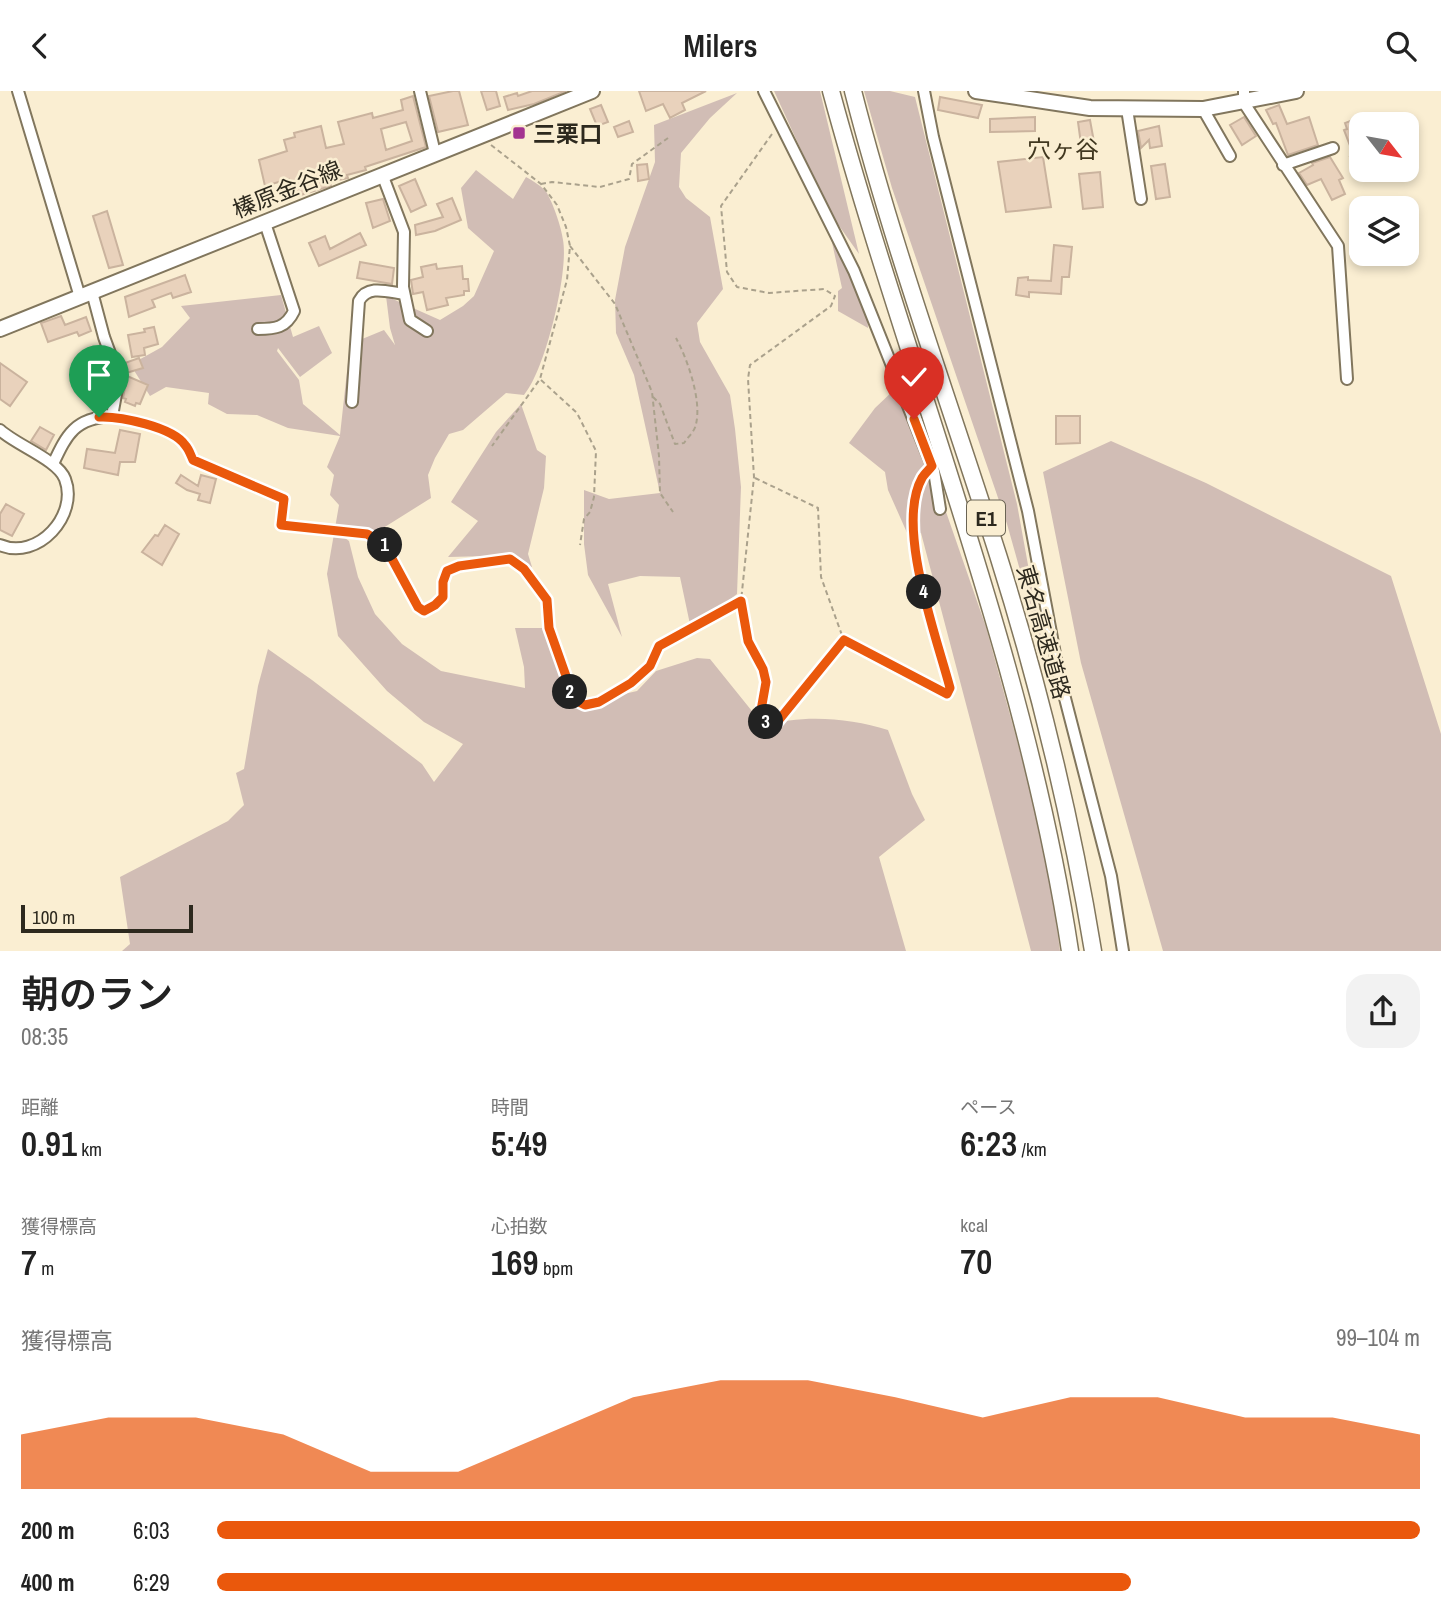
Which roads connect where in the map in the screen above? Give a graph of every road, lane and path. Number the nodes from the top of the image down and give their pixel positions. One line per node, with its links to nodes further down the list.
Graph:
1 (18, 91): 25 (street)
2 (420, 91): 17 (street)
3 (592, 91): 14 (main road, 榛原金谷線)
4 (764, 91): 13 (street)
5 (831, 91): 47 (highway, 東名高速道路 / E1)
6 (853, 91): 48 (highway, 東名高速道路 / E1)
7 (924, 91): 49 (street)
8 (976, 91): 11 (main road)
9 (1296, 91): 10 (main road)
10 (1244, 97): 12 (main road); 19 (street)
11 (1126, 109): 12 (main road); 22 (street)
12 (1203, 109): 18 (street)
13 (782, 127): 39 (street); 40 (path)
14 (479, 136): 17 (main road, 榛原金谷線); 21 (path)
15 (668, 138): 21 (path)
16 (1333, 148): 19 (street)
17 (435, 153): 20 (main road, 榛原金谷線)
18 (1230, 156)
19 (1283, 165): 32 (street)
20 (382, 174): 23 (main road, 榛原金谷線); 26 (street)
21 (541, 184): 24 (path)
22 (1141, 199)
23 (265, 223): 25 (main road, 榛原金谷線); 28 (street)
24 (570, 246): 31 (path); 33 (path)
25 (86, 294): 27 (main road, 榛原金谷線); 35 (street)
26 (404, 294): 29 (street); 34 (street)
27 (0, 329)
28 (258, 329)
29 (427, 331)
30 (676, 338): 33 (path)
31 (540, 379): 37 (path); 44 (path)
32 (1347, 379)
33 (653, 397): 42 (path)
34 (352, 402)
35 (112, 417): 38 (street); 45 (path)
36 (0, 431): 38 (street)
37 (492, 446)
38 (53, 464): 43 (street)
39 (932, 466): 41 (street); 46 (path)
40 (754, 477): 45 (path); 46 (path)
41 (940, 509)
42 (673, 512)
43 (0, 545)
44 (580, 545)
45 (741, 601): 46 (path)
46 (844, 640)
47 (1070, 951)
48 (1093, 951)
49 (1123, 951)

